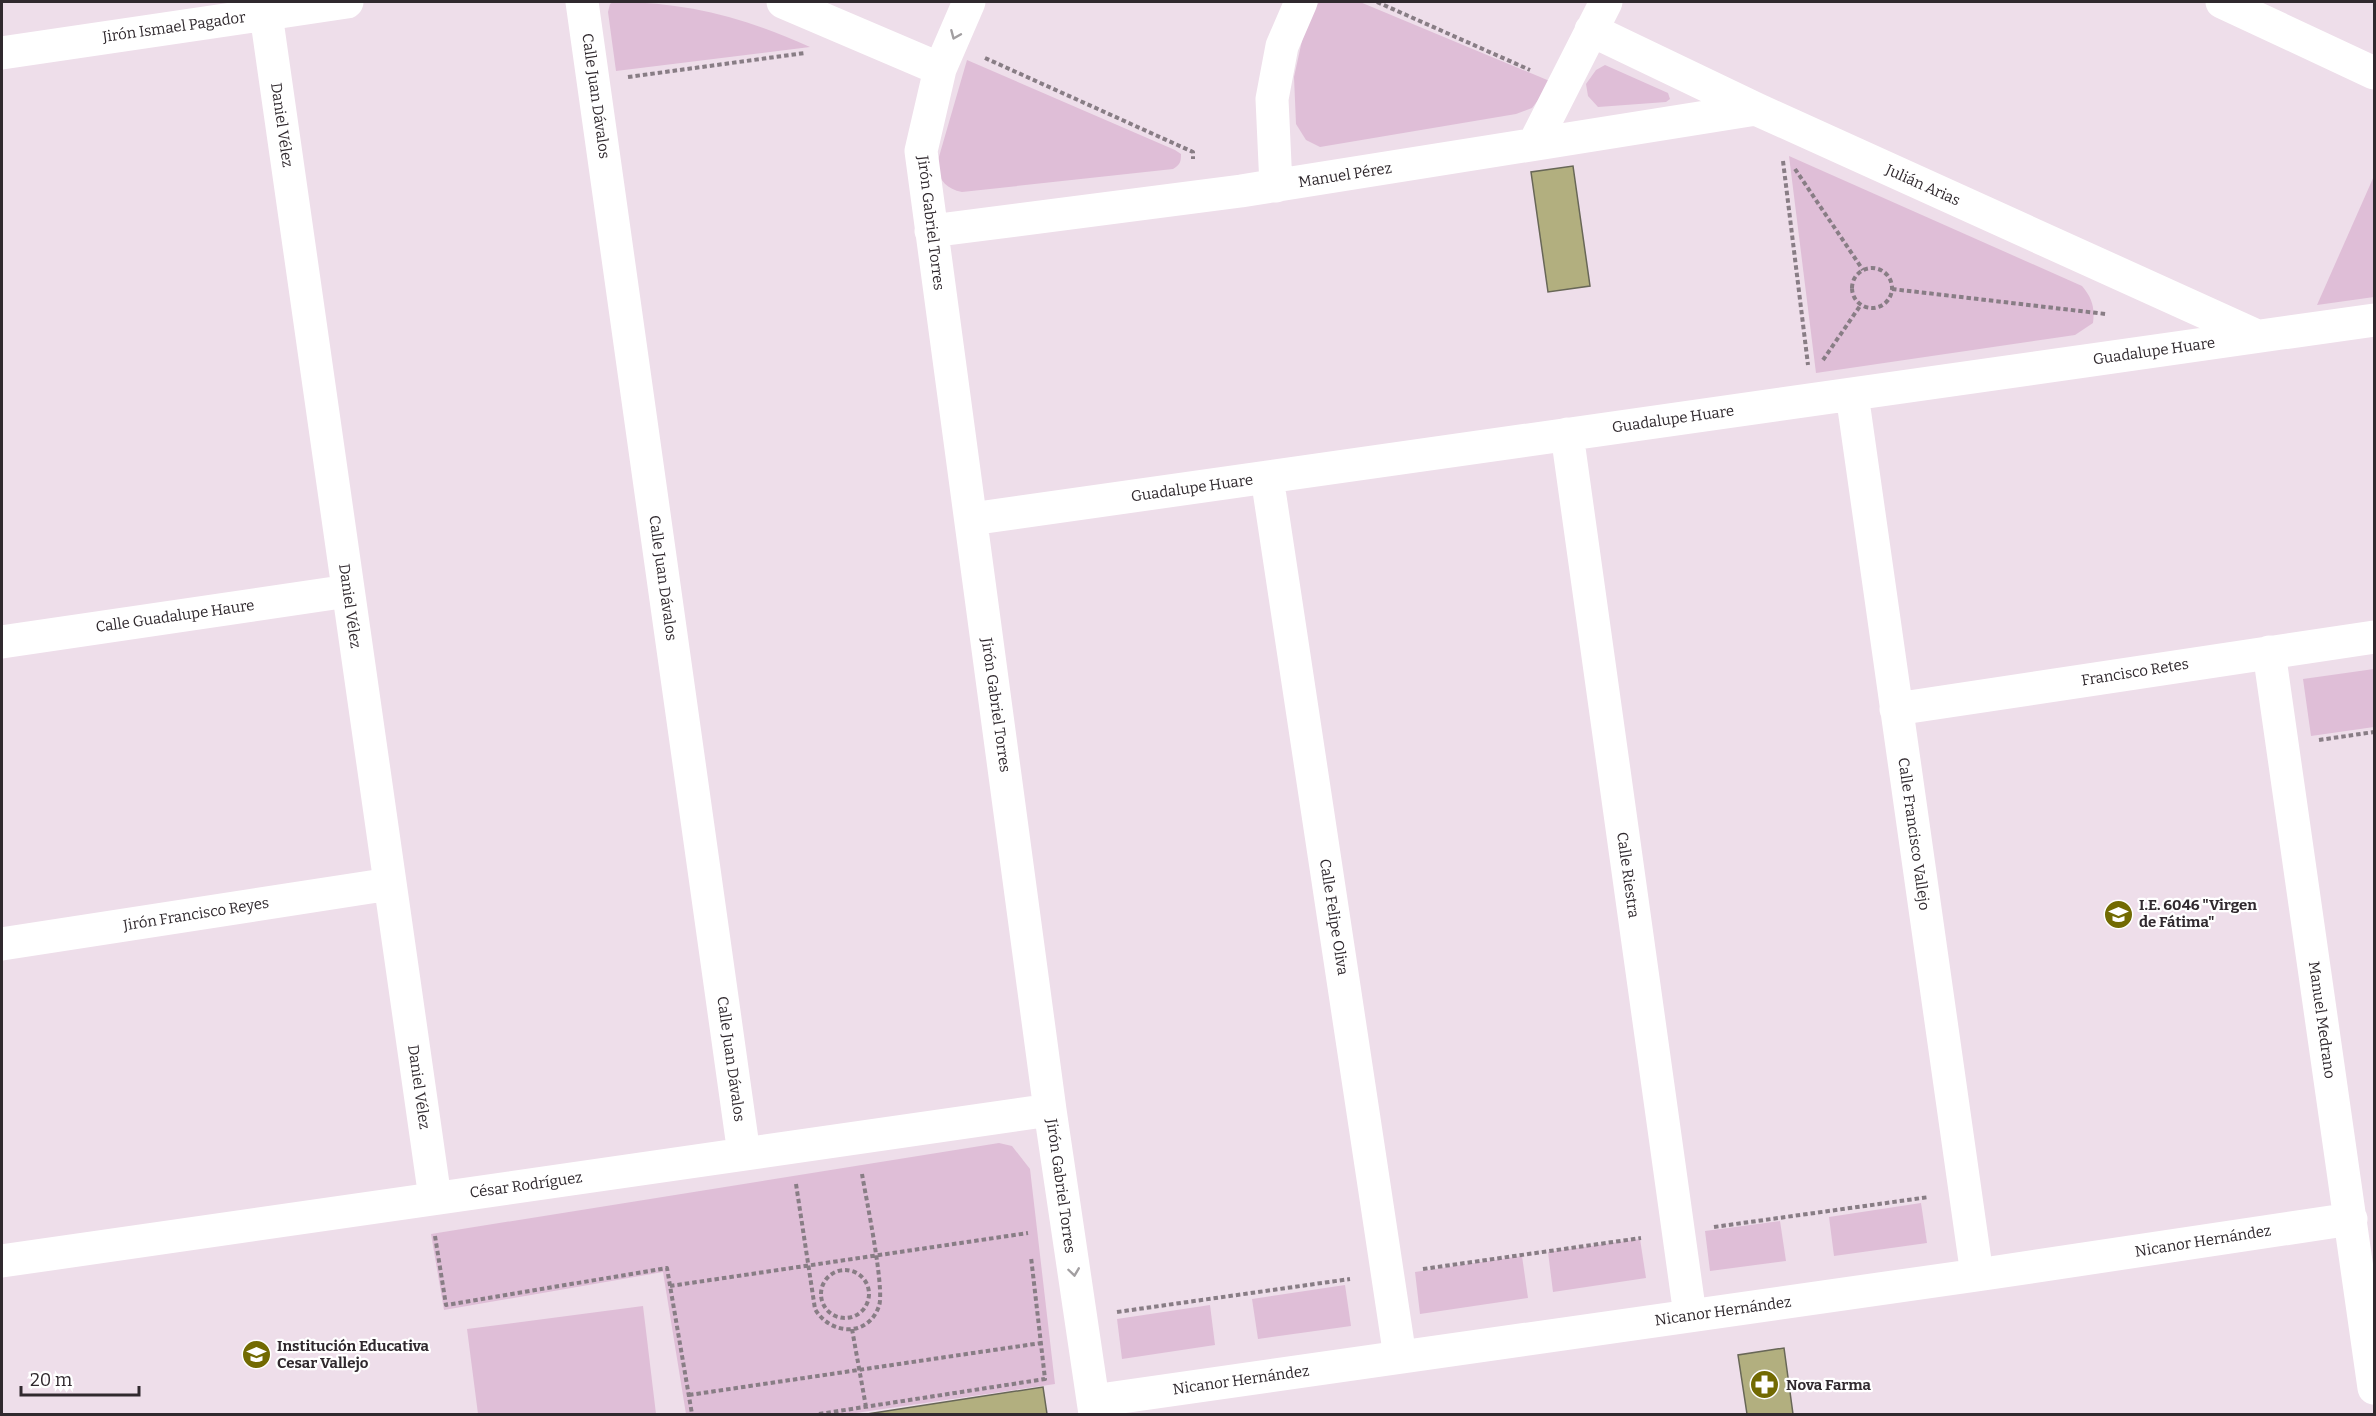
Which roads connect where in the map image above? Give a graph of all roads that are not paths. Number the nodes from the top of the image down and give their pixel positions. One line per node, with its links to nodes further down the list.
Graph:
1 (347, 2): 8 (street, Jirón Ismael Pagador)
2 (582, 2): 31 (street, Calle Juan Dávalos)
3 (783, 2): 11 (street)
4 (969, 2): 11 (street, Jirón Gabriel Torres, one-way to 11)
5 (1301, 2): 15 (street)
6 (1606, 2): 9 (street)
7 (2222, 2): 12 (street)
8 (267, 8): 10 (street, Jirón Ismael Pagador); 23 (street, Daniel Vélez)
9 (1592, 30): 13 (street, Julián Arias); 14 (street)
10 (2, 53)
11 (946, 56): 16 (street, Jirón Gabriel Torres)
12 (2374, 73)
13 (1772, 125): 14 (street, Manuel Pérez); 18 (street, Julián Arias)
14 (1534, 144): 15 (street, Manuel Pérez)
15 (1276, 186): 16 (street, Manuel Pérez)
16 (931, 231): 22 (street, Jirón Gabriel Torres)
17 (2374, 320): 18 (street, Guadalupe Huare)
18 (2257, 336): 19 (street, Guadalupe Huare)
19 (1852, 394): 20 (street, Guadalupe Huare); 27 (street, Calle Francisco Vallejo)
20 (1567, 434): 21 (street, Guadalupe Huare); 36 (street, Calle Riestra)
21 (1268, 477): 22 (street, Guadalupe Huare); 37 (street, Calle Felipe Oliva)
22 (971, 519): 30 (street, Jirón Gabriel Torres)
23 (348, 591): 25 (street, Calle Guadalupe Haure); 28 (street, Daniel Vélez)
24 (2374, 637): 26 (street, Francisco Retes)
25 (2, 642)
26 (2270, 652): 27 (street, Francisco Retes); 33 (street, Manuel Medrano)
27 (1896, 709): 35 (street, Calle Francisco Vallejo)
28 (390, 884): 29 (street, Jirón Francisco Reyes); 32 (street, Daniel Vélez)
29 (2, 944)
30 (1050, 1110): 31 (street, César Rodríguez); 39 (street, Jirón Gabriel Torres, one-way to 39)
31 (744, 1154): 32 (street, César Rodríguez)
32 (435, 1198): 34 (street, César Rodríguez)
33 (2351, 1218): 35 (street, Nicanor Hernández); 38 (street, Manuel Medrano)
34 (2, 1261)
35 (1977, 1275): 36 (street, Nicanor Hernández)
36 (1690, 1316): 37 (street, Nicanor Hernández)
37 (1400, 1357): 39 (street, Nicanor Hernández)
38 (2374, 1388)
39 (1094, 1408)

